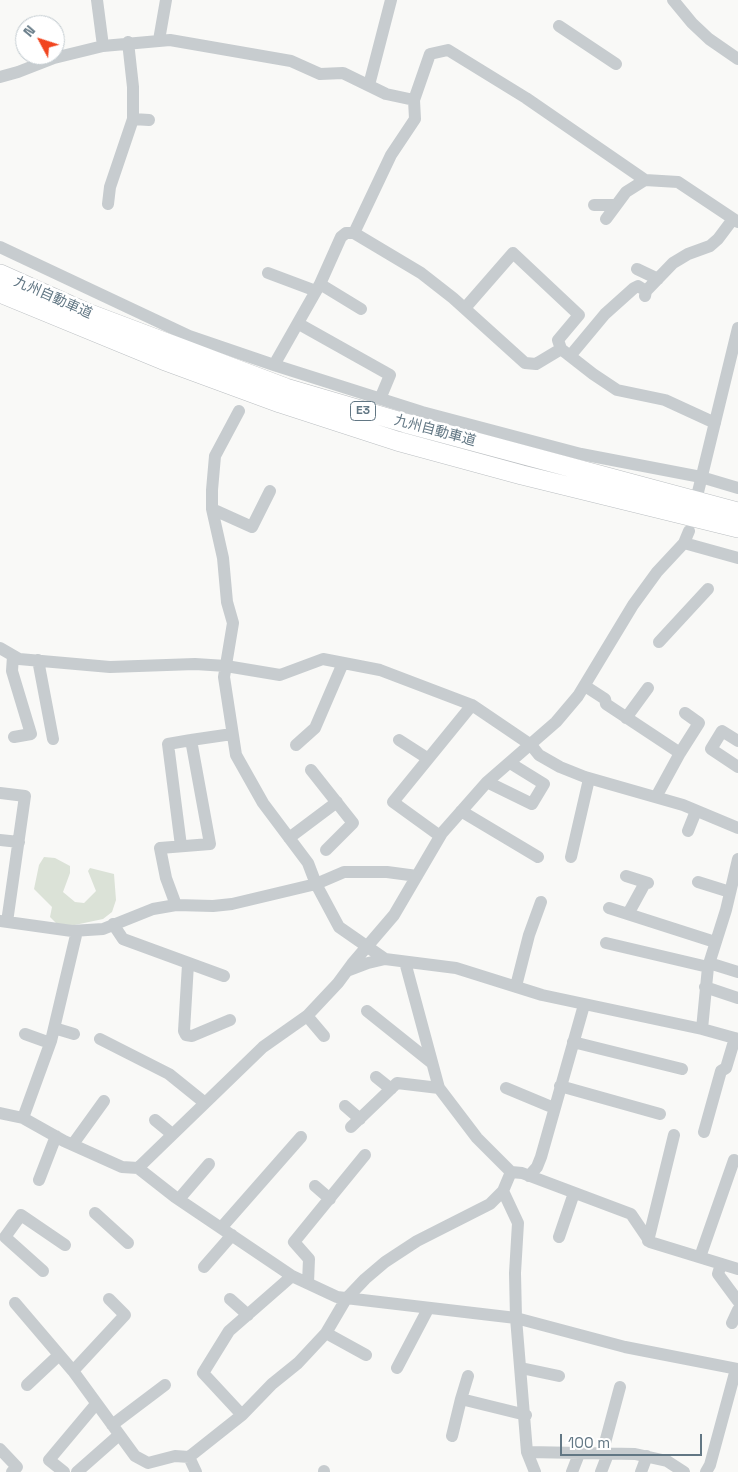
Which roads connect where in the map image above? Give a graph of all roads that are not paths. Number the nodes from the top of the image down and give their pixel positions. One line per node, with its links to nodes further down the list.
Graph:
1 (97, 0): 8 (street)
2 (166, 0): 6 (street)
3 (391, 0): 12 (street)
4 (673, 0): 9 (street)
5 (559, 26): 10 (street)
6 (159, 40): 7 (street); 12 (street)
7 (128, 42): 8 (street); 14 (street)
8 (103, 46): 11 (street)
9 (738, 58)
10 (616, 64)
11 (0, 77)
12 (368, 85): 13 (street)
13 (414, 100): 16 (street); 22 (street)
14 (132, 119): 15 (street); 17 (street)
15 (149, 120)
16 (645, 180): 19 (street); 21 (street)
17 (108, 204)
18 (594, 205): 19 (street)
19 (615, 205): 20 (street)
20 (606, 219)
21 (735, 221): 27 (street)
22 (354, 233): 28 (street); 31 (street)
23 (0, 247): 38 (street)
24 (637, 269): 27 (street)
25 (268, 273): 28 (street)
26 (0, 274): 47 (highway, 九州自動車道 / E3)
27 (658, 279): 35 (street)
28 (318, 288): 32 (street); 33 (street)
29 (0, 293): 37 (highway, 九州自動車道 / E3)
30 (0, 308): 37 (highway)
31 (465, 308): 35 (street); 35 (street)
32 (360, 309)
33 (299, 324): 38 (street); 39 (street)
34 (738, 328): 36 (street)
35 (566, 353): 41 (street)
36 (734, 359): 41 (street)
37 (163, 360): 48 (highway, 九州自動車道 / E3)
38 (274, 365): 39 (street)
39 (380, 399): 42 (street)
40 (239, 411): 46 (street)
41 (714, 423): 42 (street)
42 (701, 477): 43 (street); 45 (street)
43 (738, 488)
44 (270, 491): 46 (street)
45 (698, 492)
46 (212, 509): 56 (street)
47 (738, 512)
48 (738, 528)
49 (738, 558): 57 (street)
50 (708, 589): 51 (street)
51 (659, 642)
52 (0, 648): 53 (street)
53 (12, 656): 54 (street); 63 (street)
54 (38, 660): 56 (street); 64 (street)
55 (343, 663): 56 (street); 59 (street); 68 (street)
56 (226, 666): 62 (street)
57 (585, 686): 61 (street); 69 (street)
58 (648, 688): 61 (street)
59 (472, 705): 69 (street); 71 (street)
60 (685, 713): 70 (street)
61 (626, 718): 70 (street)
62 (232, 734): 65 (street); 85 (street)
63 (14, 737)
64 (53, 739)
65 (191, 740): 88 (street); 88 (street)
66 (400, 740): 71 (street)
67 (738, 741): 73 (street)
68 (296, 745)
69 (531, 745): 72 (street); 75 (street)
70 (680, 753): 78 (street)
71 (427, 758): 84 (street)
72 (510, 763): 76 (street); 76 (street)
73 (738, 767)
74 (311, 770): 79 (street)
75 (589, 779): 78 (street); 91 (street)
76 (487, 782): 80 (street)
77 (0, 793): 87 (street)
78 (656, 797): 81 (street)
79 (337, 802): 85 (street); 89 (street)
80 (461, 811): 84 (street); 90 (street)
81 (696, 811): 82 (street); 83 (street)
82 (738, 828)
83 (688, 831)
84 (440, 836): 93 (street)
85 (289, 838): 96 (street)
86 (0, 840): 87 (street)
87 (18, 842): 102 (street)
88 (180, 846): 99 (street)
89 (326, 850)
90 (538, 857)
91 (571, 857)
92 (738, 859): 97 (street)
93 (416, 876): 96 (street); 107 (street)
94 (626, 876): 101 (street)
95 (698, 882): 97 (street)
96 (316, 884): 99 (street); 107 (street)
97 (730, 892): 106 (street)
98 (541, 902): 115 (street)
99 (176, 905): 103 (street)
100 (609, 908): 101 (street)
101 (628, 914): 106 (street)
102 (4, 922): 104 (street)
103 (114, 924): 104 (street); 110 (street)
104 (77, 931): 122 (street)
105 (606, 942): 111 (street)
106 (715, 942): 111 (street)
107 (367, 946): 108 (street); 113 (street)
108 (385, 959): 109 (street); 113 (street)
109 (405, 962): 115 (street); 131 (street)
110 (188, 964): 114 (street); 121 (street)
111 (709, 965): 112 (street); 116 (street)
112 (738, 972)
113 (345, 973): 120 (street)
114 (224, 976)
115 (516, 986): 118 (street)
116 (705, 987): 117 (street); 123 (street)
117 (738, 998)
118 (584, 1005): 123 (street); 129 (street)
119 (367, 1011): 131 (street)
120 (307, 1016): 126 (street); 139 (street)
121 (230, 1020)
122 (54, 1028): 125 (street); 130 (street)
123 (702, 1029): 128 (street)
124 (25, 1034): 130 (street)
125 (74, 1034)
126 (324, 1036)
127 (100, 1039): 139 (street)
128 (736, 1039): 146 (street)
129 (573, 1042): 132 (street); 134 (street)
130 (50, 1043): 144 (street)
131 (432, 1063): 135 (street)
132 (682, 1069)
133 (376, 1076): 137 (street)
134 (560, 1086): 141 (street); 143 (street)
135 (439, 1088): 137 (street); 156 (street)
136 (506, 1088): 141 (street)
137 (391, 1089): 140 (street)
138 (104, 1101): 151 (street)
139 (205, 1103): 147 (street)
140 (345, 1106)
141 (554, 1108): 157 (street)
142 (0, 1113): 144 (street)
143 (660, 1114)
144 (23, 1118): 149 (street)
145 (155, 1120): 147 (street)
146 (704, 1132)
147 (172, 1134): 155 (street)
148 (674, 1135): 167 (street)
149 (56, 1136): 151 (street); 158 (street)
150 (301, 1137): 165 (street)
151 (72, 1144): 155 (street)
152 (365, 1155): 163 (street)
153 (734, 1160): 170 (street)
154 (209, 1164): 162 (street)
155 (138, 1168): 162 (street)
156 (511, 1172): 157 (street); 160 (street)
157 (529, 1176): 161 (street)
158 (39, 1180)
159 (315, 1186): 163 (street)
160 (503, 1191): 179 (street); 185 (street)
161 (574, 1193): 166 (street); 167 (street)
162 (179, 1199): 165 (street)
163 (330, 1199): 176 (street)
164 (95, 1213): 168 (street)
165 (227, 1232): 172 (street); 175 (street)
166 (559, 1237)
167 (648, 1241): 170 (street)
168 (128, 1243)
169 (65, 1245): 174 (street)
170 (700, 1257): 171 (street)
171 (721, 1264): 173 (street); 180 (street)
172 (204, 1267)
173 (738, 1269)
174 (43, 1271)
175 (292, 1276): 176 (street); 184 (street)
176 (308, 1283): 179 (street)
177 (109, 1299): 193 (street)
178 (230, 1299): 184 (street)
179 (346, 1299): 182 (street); 187 (street)
180 (738, 1301)
181 (15, 1303): 188 (street)
182 (428, 1309): 185 (street); 190 (street)
183 (738, 1310): 186 (street)
184 (248, 1315): 201 (street)
185 (516, 1318): 191 (street); 192 (street)
186 (732, 1323)
187 (326, 1333): 189 (street); 201 (street)
188 (59, 1355): 193 (street); 196 (street)
189 (366, 1355)
190 (398, 1368)
191 (521, 1368): 195 (street); 202 (street)
192 (737, 1369): 221 (street)
193 (73, 1371): 200 (street)
194 (468, 1376): 199 (street)
195 (559, 1376)
196 (27, 1385)
197 (165, 1385): 203 (street)
198 (620, 1387): 208 (street)
199 (461, 1399): 202 (street); 204 (street)
200 (96, 1404): 203 (street); 213 (street)
201 (242, 1415): 210 (street)
202 (526, 1415): 206 (street)
203 (115, 1430): 211 (street); 214 (street)
204 (452, 1436)
205 (0, 1449): 212 (street)
206 (527, 1452): 207 (street); 216 (street)
207 (579, 1454): 208 (street); 217 (street)
208 (605, 1454): 209 (street); 218 (street)
209 (647, 1456): 219 (street); 220 (street)
210 (189, 1457): 211 (street); 215 (street)
211 (146, 1468)
212 (12, 1472)
213 (64, 1472)
214 (77, 1472)
215 (196, 1472)
216 (535, 1472)
217 (572, 1472)
218 (602, 1472)
219 (641, 1472)
220 (684, 1472)
221 (706, 1472)

